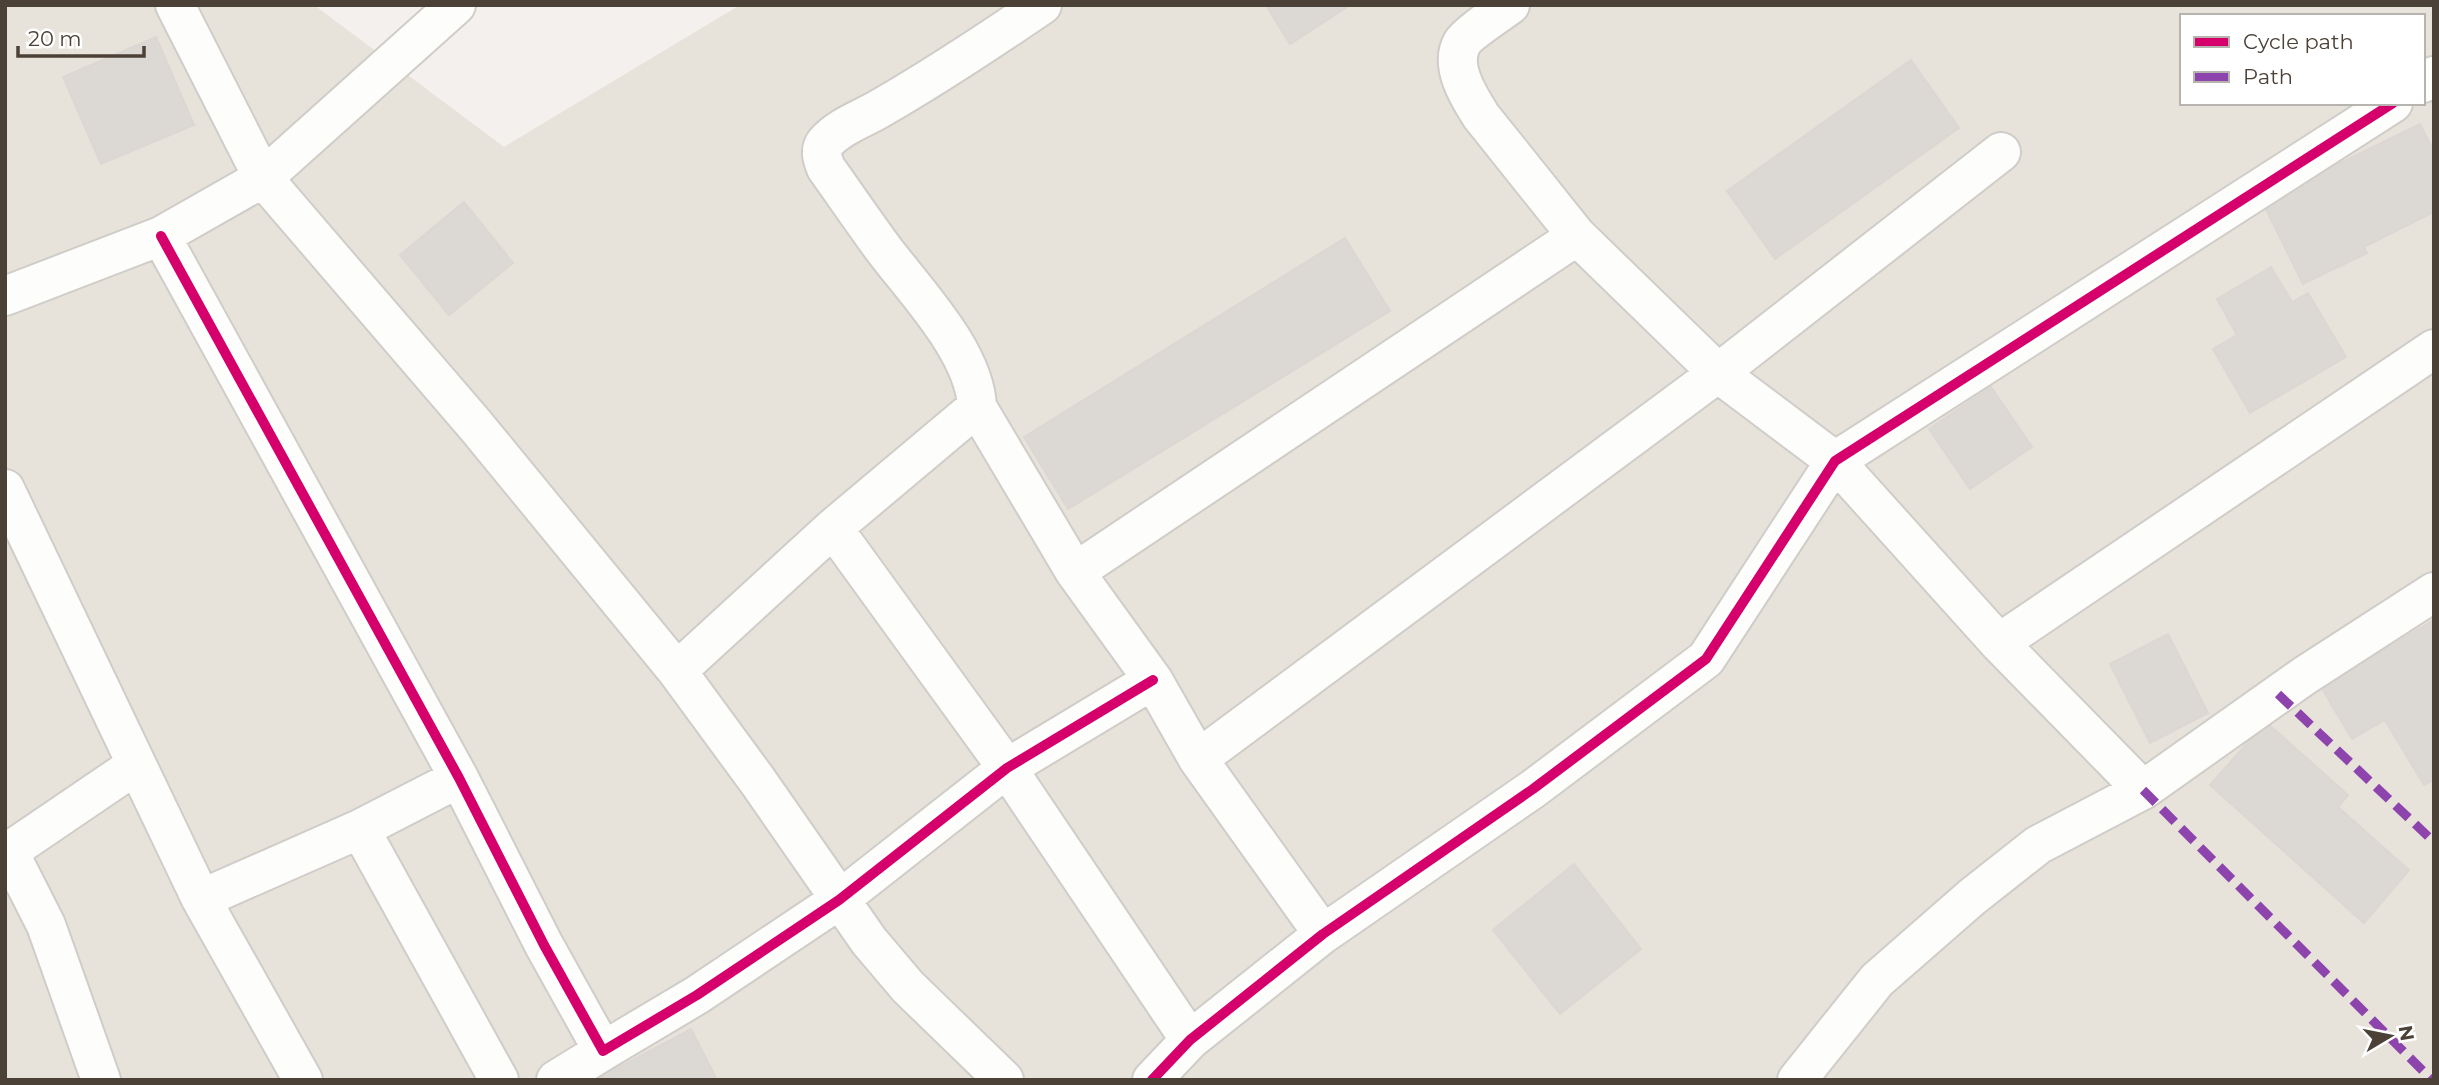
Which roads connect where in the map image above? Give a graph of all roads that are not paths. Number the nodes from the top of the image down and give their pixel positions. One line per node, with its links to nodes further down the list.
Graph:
1 (175, 5): 7 (street)
2 (456, 5): 7 (street)
3 (1042, 5): 13 (street)
4 (1510, 5): 9 (street)
5 (2390, 105): 14 (street)
6 (2001, 152): 12 (street)
7 (263, 178): 8 (street); 20 (street)
8 (161, 236): 10 (street); 25 (street)
9 (1577, 236): 12 (street); 17 (street)
10 (5, 296)
11 (2434, 349): 19 (street)
12 (1718, 373): 14 (street); 22 (street)
13 (977, 407): 16 (street); 17 (street)
14 (1835, 461): 19 (street); 31 (street)
15 (5, 489): 23 (street)
16 (833, 528): 20 (street); 24 (street)
17 (1075, 572): 21 (street)
18 (2434, 593): 26 (street)
19 (1999, 643): 26 (street)
20 (677, 671): 30 (street)
21 (1153, 680): 22 (street); 24 (street)
22 (1198, 760): 31 (street)
23 (136, 765): 28 (street); 29 (street)
24 (1006, 768): 30 (street); 32 (street)
25 (459, 778): 27 (street); 33 (street)
26 (2143, 790): 40 (street)
27 (360, 830): 29 (street); 36 (street)
28 (7, 853): 34 (street)
29 (201, 899): 35 (street)
30 (839, 900): 33 (street); 38 (street)
31 (1323, 934): 32 (street)
32 (1190, 1040): 39 (street)
33 (603, 1051): 37 (street)
34 (101, 1080)
35 (303, 1080)
36 (499, 1080)
37 (556, 1080)
38 (1004, 1080)
39 (1152, 1080)
40 (1797, 1080)

